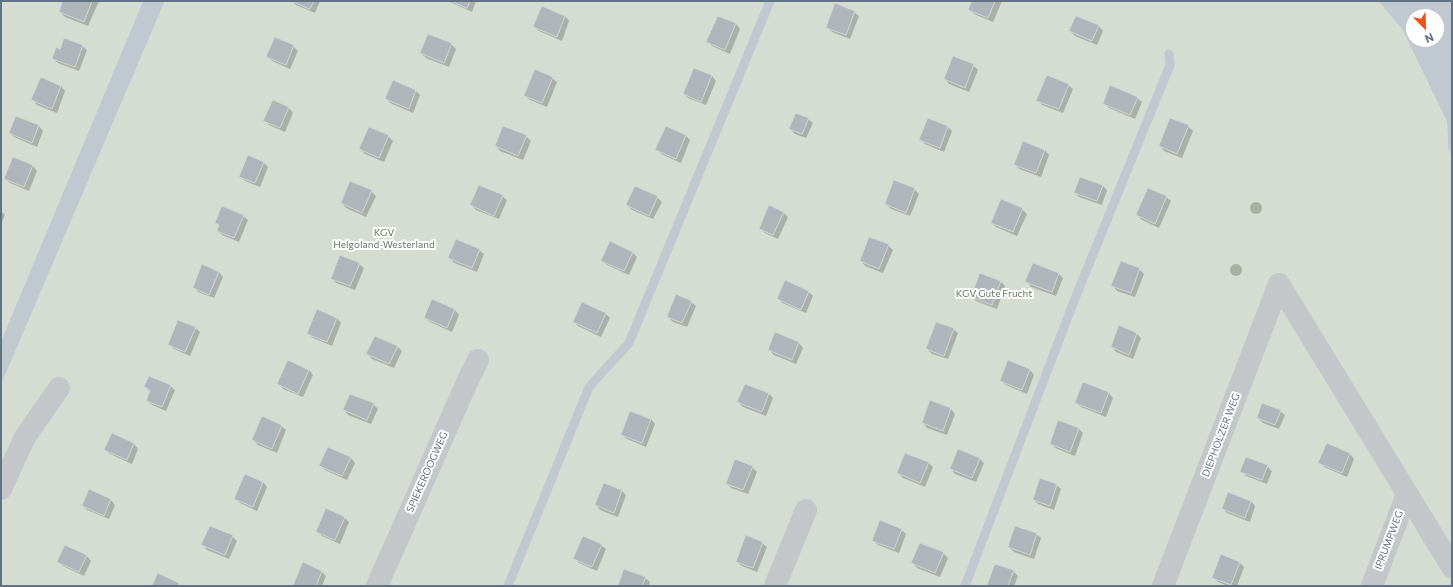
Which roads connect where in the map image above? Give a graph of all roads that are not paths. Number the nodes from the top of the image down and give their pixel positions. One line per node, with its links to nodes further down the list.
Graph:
1 (478, 360): 7 (lane, SPIEKEROOGWEG)
2 (59, 388): 3 (lane)
3 (1, 489)
4 (1407, 494): 6 (lane); 9 (lane, DIEPHOLZER WEG); 10 (lane, IPRUMPWEG)
5 (806, 510): 8 (lane)
6 (1452, 567)
7 (377, 586)
8 (775, 586)
9 (1163, 586)
10 (1372, 586)

